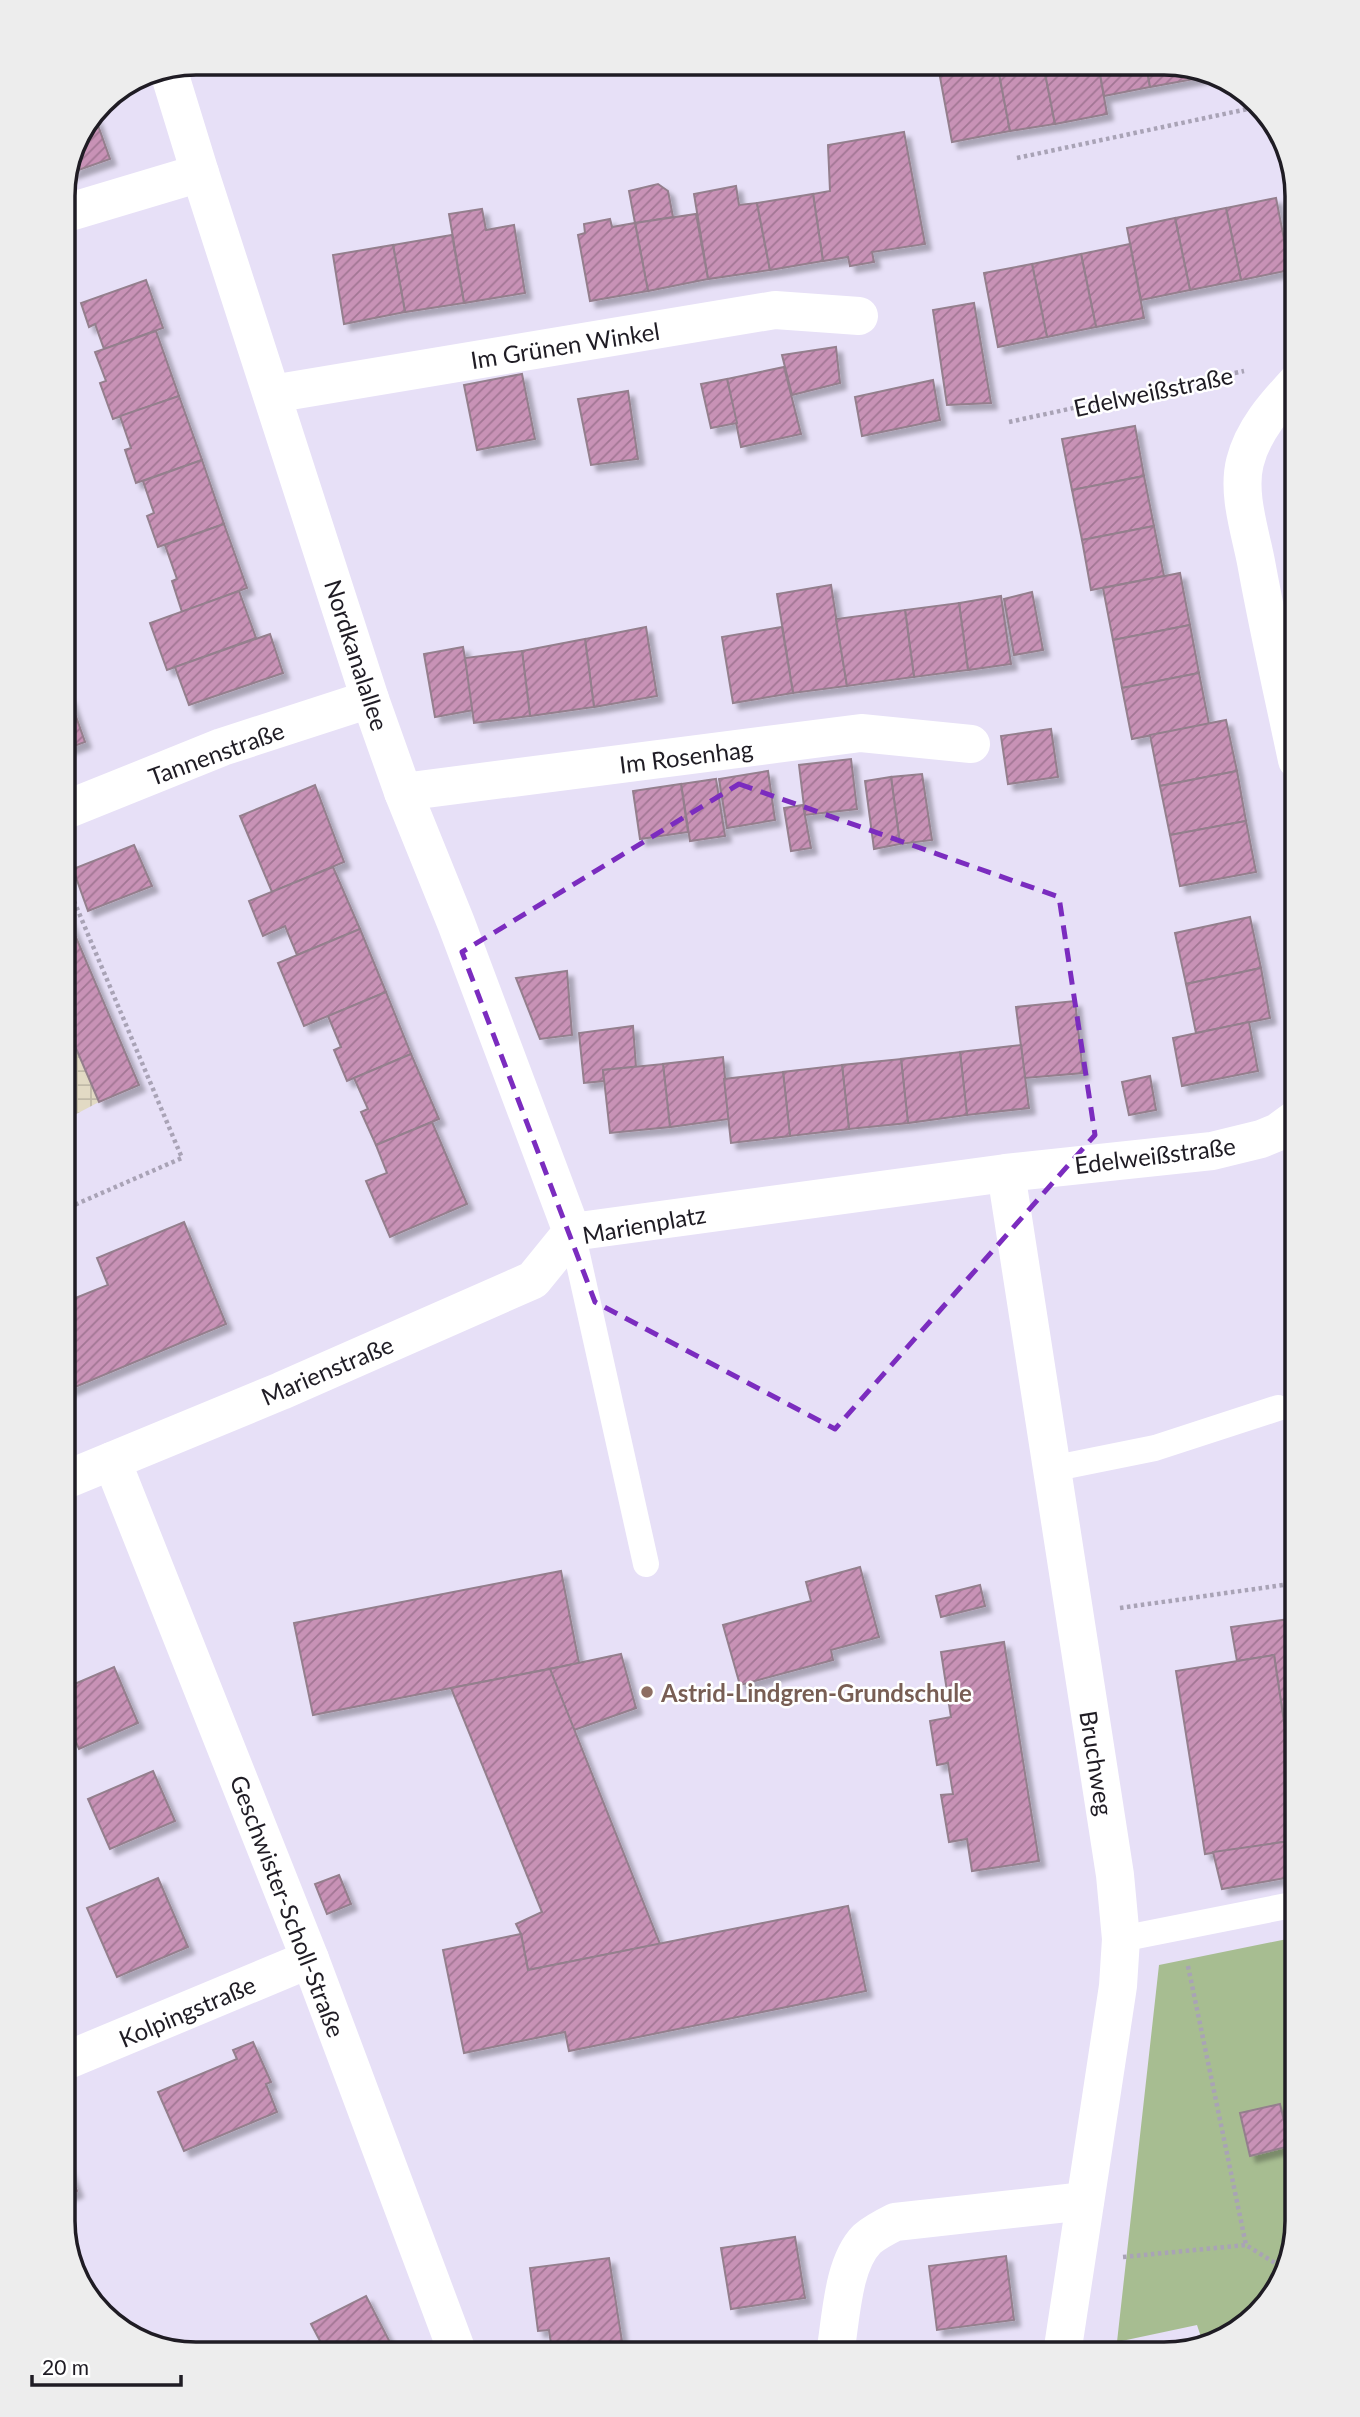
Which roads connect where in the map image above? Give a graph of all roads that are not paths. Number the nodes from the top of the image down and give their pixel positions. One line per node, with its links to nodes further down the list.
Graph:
1 (171, 79): 2 (street, Nordkanalallee)
2 (200, 173): 3 (street); 5 (street, Nordkanalallee)
3 (76, 210)
4 (859, 316): 5 (street, Im Grünen Winkel)
5 (272, 394): 7 (street, Nordkanalallee)
6 (1285, 395): 8 (street)
7 (370, 699): 10 (street, Nordkanalallee); 11 (street, Tannenstraße)
8 (1285, 704)
9 (971, 744): 10 (street, Im Rosenhag)
10 (403, 792): 14 (street, Nordkanalallee)
11 (76, 806)
12 (1285, 1127): 13 (street, Edelweißstraße)
13 (1006, 1173): 14 (street, Marienplatz); 17 (street, Bruchweg)
14 (572, 1232): 16 (street, Marienstraße); 19 (lane, Marienplatz)
15 (1278, 1408): 17 (lane)
16 (111, 1461): 18 (street, Marienstraße); 22 (street, Geschwister-Scholl-Straße)
17 (1051, 1469): 21 (street, Bruchweg)
18 (75, 1476)
19 (646, 1564)
20 (1285, 1906): 21 (lane)
21 (1121, 1939): 24 (street, Bruchweg)
22 (310, 1959): 23 (street, Kolpingstraße); 25 (street, Geschwister-Scholl-Straße)
23 (75, 2057)
24 (1085, 2201): 26 (street); 27 (street, Bruchweg)
25 (453, 2341)
26 (837, 2342)
27 (1064, 2342)

